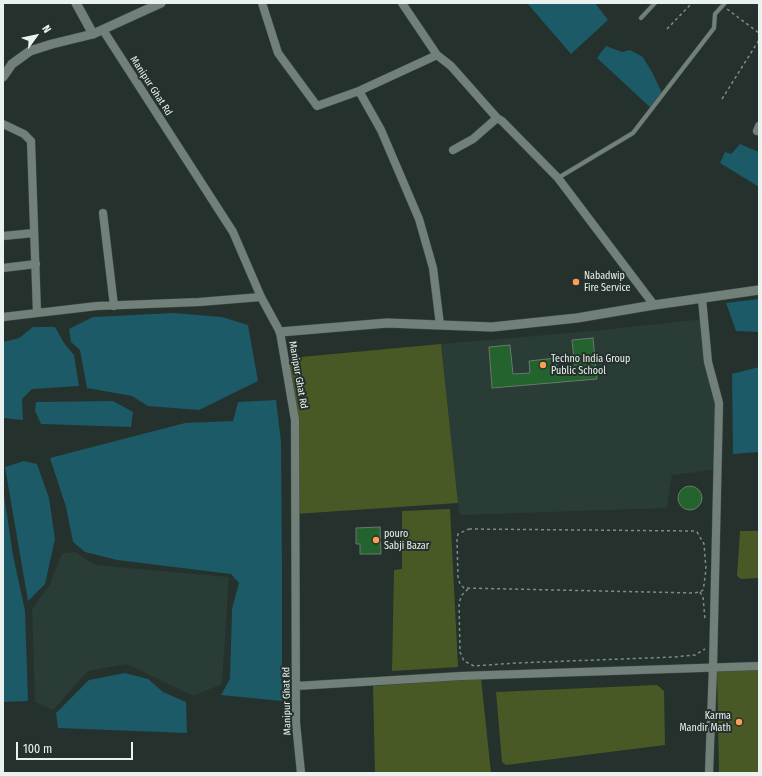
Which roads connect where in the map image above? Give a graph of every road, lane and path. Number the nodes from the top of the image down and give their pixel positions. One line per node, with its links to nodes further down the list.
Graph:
1 (76, 3): 12 (street)
2 (161, 3): 10 (street)
3 (262, 3): 16 (street)
4 (402, 3): 14 (street)
5 (655, 3): 8 (lane)
6 (692, 3): 9 (path)
7 (724, 4): 11 (path); 21 (lane)
8 (641, 18)
9 (667, 29)
10 (103, 30): 12 (street); 28 (street, Manipur Ghat Rd)
11 (759, 33)
12 (93, 34): 15 (street)
13 (759, 40): 17 (path)
14 (437, 55): 16 (street); 18 (street)
15 (3, 74)
16 (359, 91): 34 (street)
17 (722, 99)
18 (497, 118): 20 (street); 21 (street)
19 (3, 124): 23 (street)
20 (453, 150)
21 (558, 178): 30 (street)
22 (103, 213): 31 (street)
23 (34, 233): 24 (street); 25 (street)
24 (3, 236)
25 (36, 264): 26 (street); 32 (street)
26 (3, 268)
27 (759, 290): 29 (street)
28 (261, 297): 31 (street); 35 (street, Manipur Ghat Rd)
29 (702, 299): 30 (street); 40 (street)
30 (654, 305): 34 (street)
31 (114, 306): 32 (street)
32 (37, 313): 33 (street)
33 (3, 317)
34 (440, 325): 35 (street)
35 (280, 332): 42 (street, Manipur Ghat Rd)
36 (469, 588): 37 (path); 37 (path); 39 (path)
37 (700, 592): 38 (path)
38 (706, 620)
39 (705, 648)
40 (713, 666): 41 (street); 42 (street); 44 (street)
41 (759, 666)
42 (296, 686): 43 (street, Manipur Ghat Rd)
43 (302, 773)
44 (709, 773)

